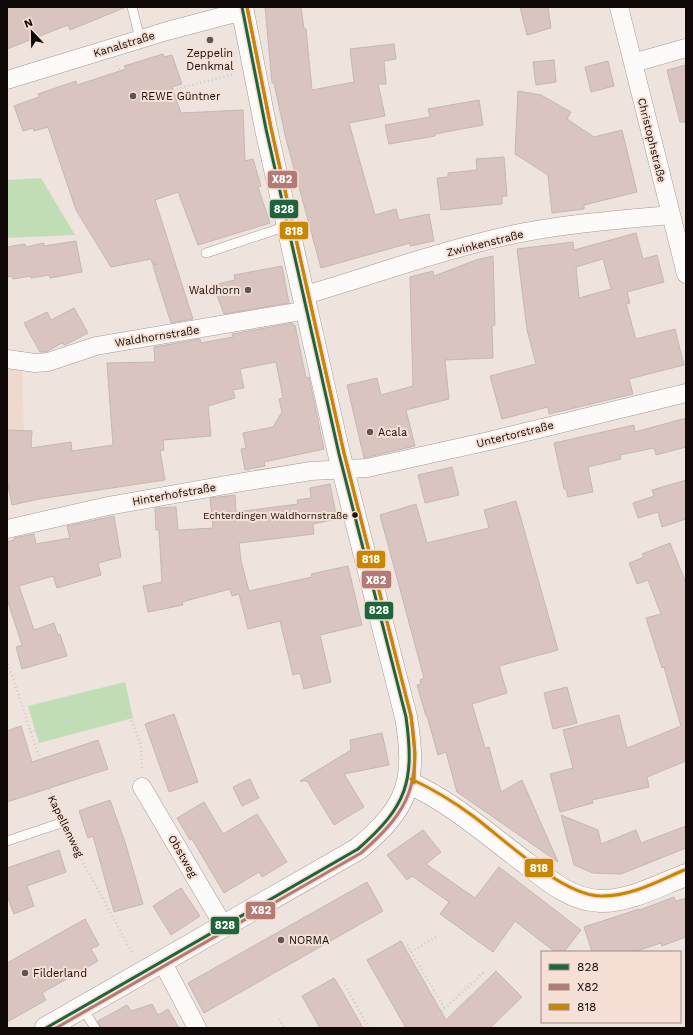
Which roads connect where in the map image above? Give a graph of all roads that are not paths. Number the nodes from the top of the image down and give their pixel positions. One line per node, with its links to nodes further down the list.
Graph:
1 (132, 7): 4 (lane)
2 (619, 7): 6 (street, Christophstraße)
3 (242, 9): 4 (street, Kanalstraße); 9 (main road)
4 (140, 39): 7 (street, Kanalstraße)
5 (686, 48): 6 (street)
6 (633, 63): 8 (street, Christophstraße)
7 (7, 80)
8 (671, 215): 11 (street, Christophstraße); 12 (street, Zwinkenstraße)
9 (289, 226): 10 (lane); 12 (main road)
10 (206, 253)
11 (686, 274)
12 (306, 302): 13 (street, Waldhornstraße); 15 (main road)
13 (7, 359)
14 (686, 393): 15 (street, Untertorstraße)
15 (343, 470): 16 (street, Hinterhofstraße); 17 (main road)
16 (7, 529)
17 (409, 783): 21 (main road); 22 (main road)
18 (142, 787): 22 (street, Obstweg)
19 (62, 823): 20 (lane)
20 (7, 841)
21 (686, 875)
22 (224, 925): 23 (main road)
23 (162, 961): 24 (main road); 27 (street)
24 (82, 1007): 25 (main road); 26 (lane)
25 (46, 1028)
26 (95, 1028)
27 (197, 1028)

